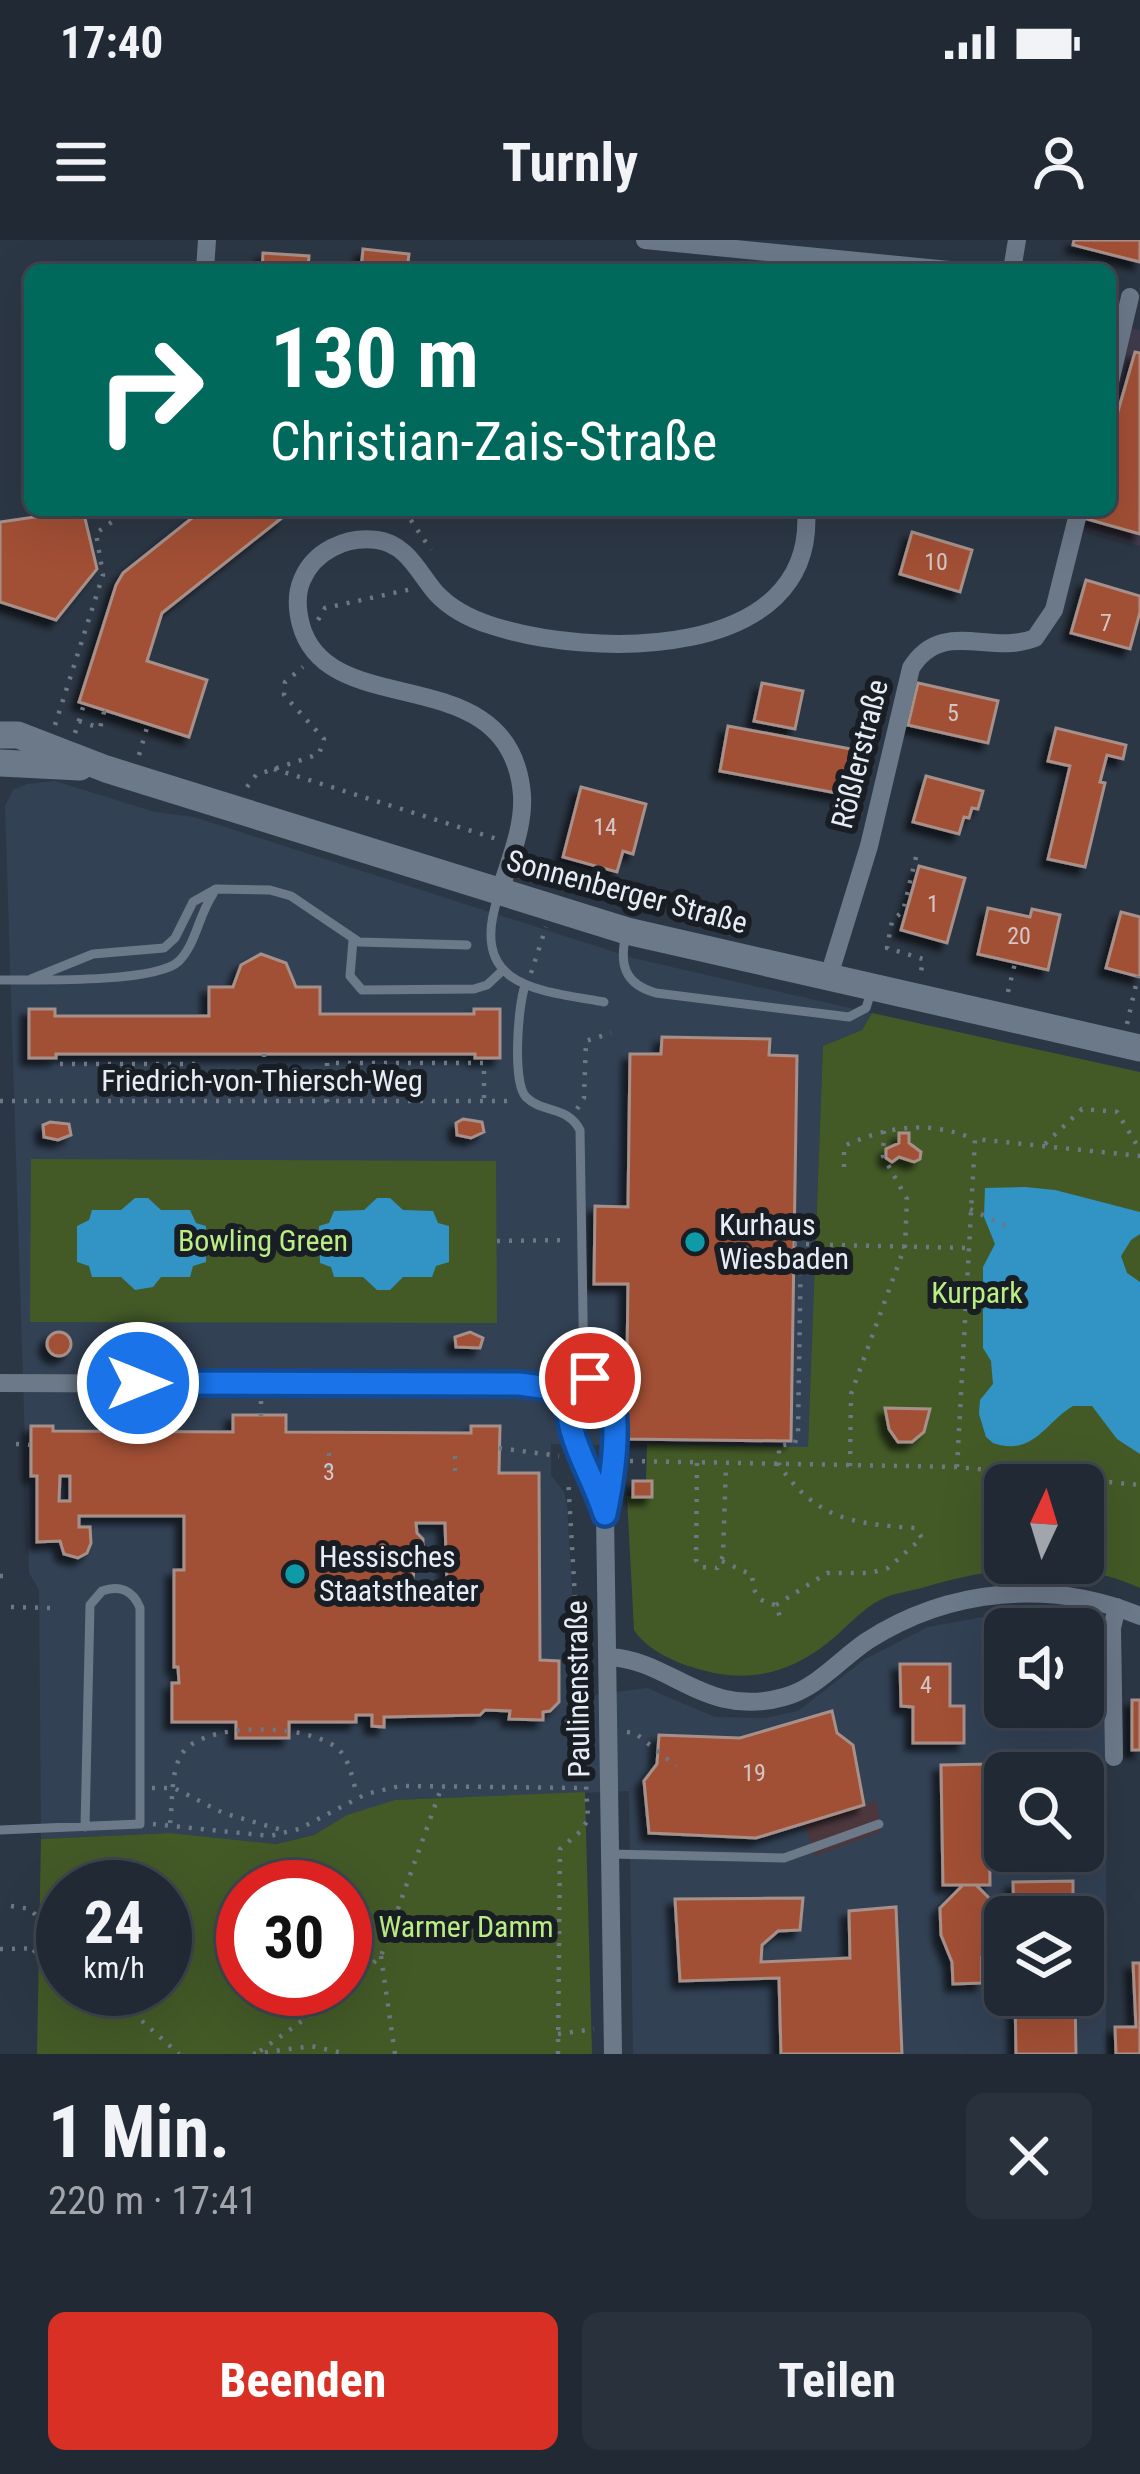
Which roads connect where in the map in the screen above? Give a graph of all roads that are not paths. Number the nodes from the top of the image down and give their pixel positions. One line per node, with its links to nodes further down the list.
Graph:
1 (645, 240): 2 (street)
2 (677, 241): 3 (street)
3 (893, 264)
4 (1135, 298): 5 (street)
5 (1116, 362)
6 (805, 516): 12 (street)
7 (1078, 516): 18 (street, Rößlerstraße)
8 (9, 735): 10 (main road, Sonnenberger Straße)
9 (0, 763): 10 (main road, Sonnenberger Straße)
10 (106, 769): 12 (main road, Sonnenberger Straße)
11 (216, 889): 14 (lane); 17 (lane); 17 (lane)
12 (500, 892): 13 (main road, Sonnenberger Straße); 16 (lane)
13 (627, 931): 18 (main road, Sonnenberger Straße); 21 (lane)
14 (353, 940): 15 (lane); 16 (lane)
15 (467, 945)
16 (502, 971): 20 (lane)
17 (31, 979): 19 (lane)
18 (828, 979): 21 (main road, Sonnenberger Straße)
19 (0, 980)
20 (525, 986): 22 (lane); 24 (lane)
21 (872, 989): 23 (main road, Sonnenberger Straße)
22 (604, 1002)
23 (1134, 1036)
24 (584, 1378): 26 (street); 27 (street, Paulinenstraße)
25 (0, 1383): 26 (street)
26 (568, 1405): 27 (street)
27 (605, 1514): 30 (street, Paulinenstraße)
28 (1117, 1606): 29 (street); 30 (street); 31 (street)
29 (1140, 1616)
30 (609, 1657): 35 (street, Paulinenstraße)
31 (1114, 1757)
32 (879, 1824): 35 (lane)
33 (85, 1827): 33 (lane); 34 (lane)
34 (0, 1830)
35 (610, 1854): 36 (street, Paulinenstraße)
36 (613, 2054)

